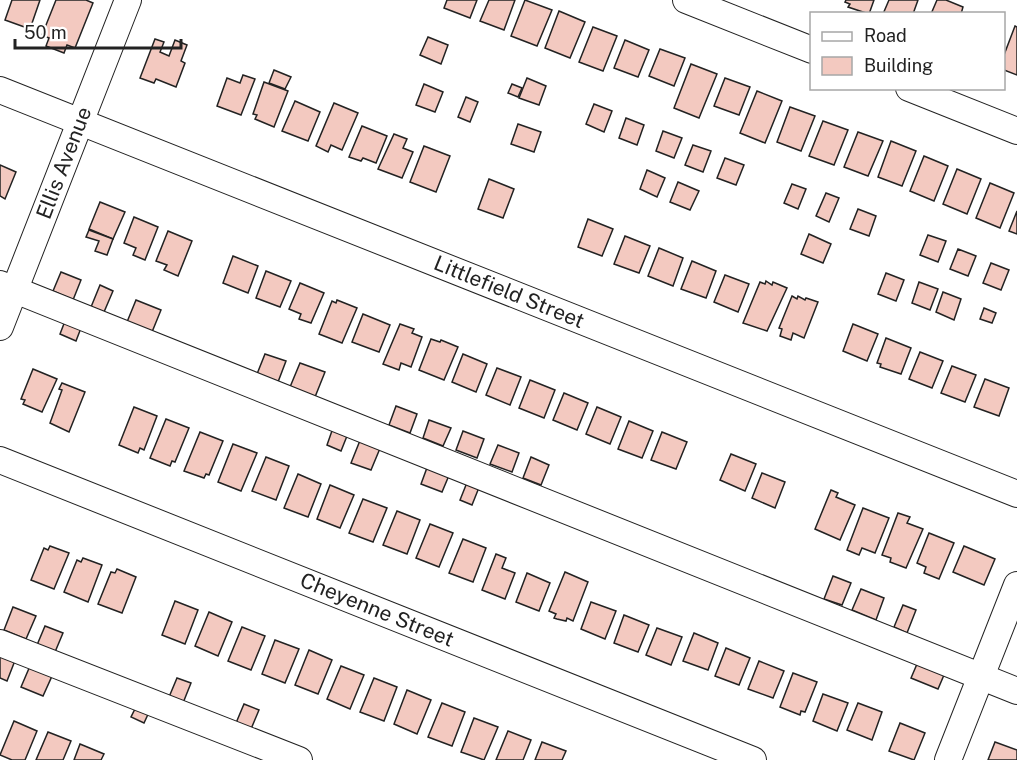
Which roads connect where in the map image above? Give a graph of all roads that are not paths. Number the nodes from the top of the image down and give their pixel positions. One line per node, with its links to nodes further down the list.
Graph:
1 (128, 0): 6 (street, Ellis Avenue)
2 (686, 0): 3 (street)
3 (810, 49)
4 (0, 90): 6 (street, Littlefield Street)
5 (914, 90): 7 (street)
6 (80, 122): 8 (street, Ellis Avenue); 11 (street, Littlefield Street)
7 (1017, 131)
8 (7, 287): 9 (street, Ellis Avenue); 14 (street)
9 (0, 327)
10 (0, 460): 17 (street, Cheyenne Street)
11 (1017, 494)
12 (1017, 585): 14 (street)
13 (0, 643): 16 (street)
14 (981, 677): 15 (street); 18 (street)
15 (1017, 691)
16 (299, 760)
17 (753, 760)
18 (948, 760)

